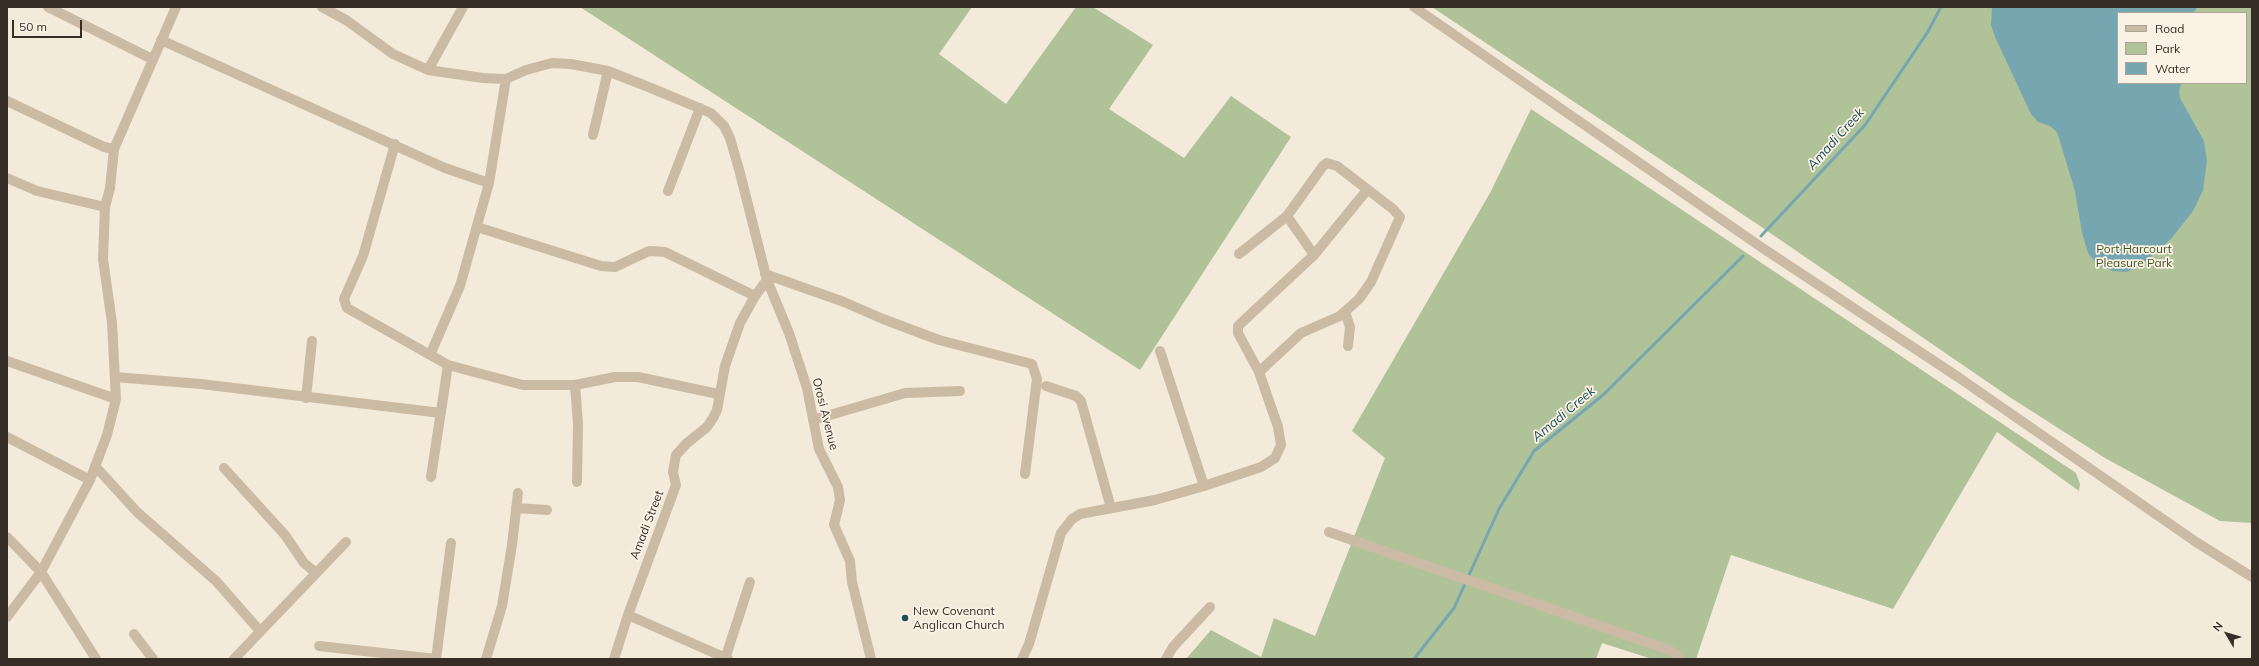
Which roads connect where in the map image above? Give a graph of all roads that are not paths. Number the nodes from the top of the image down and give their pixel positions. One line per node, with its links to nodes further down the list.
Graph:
1 (48, 7): 7 (street)
2 (176, 7): 6 (street)
3 (322, 7): 8 (street)
4 (464, 7): 8 (street)
5 (1414, 7): 62 (street)
6 (161, 40): 7 (street); 14 (street)
7 (152, 59): 15 (street)
8 (428, 70): 10 (street)
9 (608, 71): 10 (street, Orosi Avenue); 12 (street, Orosi Avenue); 13 (street)
10 (506, 79): 17 (street)
11 (7, 101): 15 (street)
12 (700, 108): 19 (street); 25 (street, Orosi Avenue)
13 (594, 135)
14 (395, 144): 17 (street); 31 (street)
15 (114, 149): 20 (street)
16 (7, 178): 20 (street)
17 (489, 183): 22 (street)
18 (1367, 190): 21 (street); 24 (street); 27 (street)
19 (668, 191)
20 (105, 207): 35 (street)
21 (1287, 216): 23 (street); 24 (street)
22 (477, 227): 26 (street); 31 (street)
23 (1239, 254)
24 (1314, 255): 34 (street)
25 (766, 277): 26 (street, Amadi Street); 43 (street, Orosi Avenue); 47 (street)
26 (755, 296): 39 (street, Amadi Street)
27 (1345, 312): 29 (street); 34 (street)
28 (312, 341): 40 (street)
29 (1348, 346)
30 (1160, 352): 51 (street)
31 (430, 355): 33 (street)
32 (7, 361): 41 (street)
33 (448, 365): 36 (street); 42 (street)
34 (1259, 372): 51 (street)
35 (115, 377): 40 (street); 41 (street)
36 (575, 386): 39 (street); 50 (street)
37 (1046, 386): 54 (street)
38 (960, 391): 43 (street)
39 (718, 394): 65 (street, Amadi Street)
40 (306, 398): 42 (street)
41 (116, 399): 45 (street)
42 (441, 413): 48 (street)
43 (814, 420): 77 (street, Orosi Avenue)
44 (7, 437): 49 (street)
45 (96, 466): 49 (street); 67 (street)
46 (224, 468): 61 (street)
47 (1024, 474)
48 (431, 478)
49 (90, 480): 60 (street)
50 (577, 482)
51 (1204, 486): 54 (street)
52 (518, 493): 53 (street)
53 (516, 508): 55 (street); 74 (street)
54 (1111, 508): 78 (street)
55 (547, 510)
56 (1329, 532): 80 (street)
57 (7, 537): 60 (street)
58 (346, 542): 61 (street)
59 (451, 544): 73 (street)
60 (42, 572): 66 (street); 70 (street)
61 (316, 573): 67 (street)
62 (2252, 577)
63 (750, 582): 76 (street)
64 (1210, 607): 79 (street)
65 (628, 615): 75 (street, Amadi Street); 76 (street)
66 (7, 617)
67 (259, 630): 72 (street)
68 (134, 634): 71 (street)
69 (319, 646): 73 (street)
70 (96, 659)
71 (153, 659)
72 (234, 659)
73 (436, 659)
74 (486, 659)
75 (614, 659)
76 (726, 659)
77 (871, 659)
78 (1022, 659)
79 (1166, 659)
80 (1680, 659)

